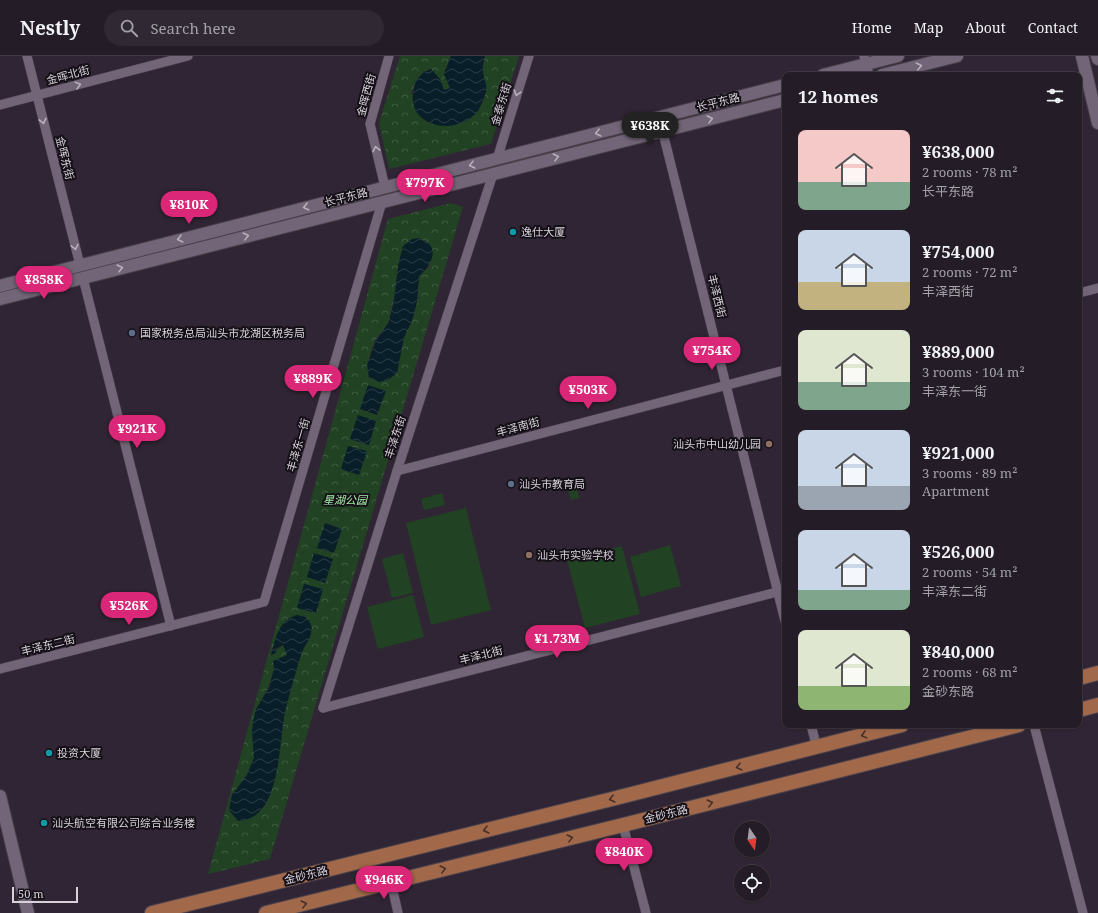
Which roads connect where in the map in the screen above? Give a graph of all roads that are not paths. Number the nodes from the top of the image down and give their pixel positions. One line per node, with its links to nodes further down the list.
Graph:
1 (27, 56): 12 (street, 金晖东街)
2 (188, 56): 12 (street, 金晖北街, one-way to 2)
3 (389, 56): 20 (street, 金晖西街, one-way to 3)
4 (529, 56): 18 (street, 金泰东街, one-way to 18)
5 (898, 56): 8 (street)
6 (957, 56): 10 (street, one-way to 6)
7 (1082, 56): 16 (street)
8 (867, 65): 9 (street)
9 (836, 72)
10 (894, 72)
11 (782, 86): 15 (street, 长平东路)
12 (37, 96): 14 (street, 金晖北街); 22 (street, 金晖东街, one-way to 22)
13 (782, 101): 17 (street, 长平东路, one-way to 13)
14 (0, 105)
15 (660, 117): 17 (street, 丰泽西街); 18 (street, 长平东路, one-way to 18)
16 (1098, 123)
17 (663, 130): 19 (street, 长平东路, one-way to 17); 29 (street, 丰泽西街)
18 (497, 159): 20 (street, 长平东路, one-way to 20)
19 (493, 174): 21 (street, 长平东路); 30 (street, 丰泽东街)
20 (385, 187): 22 (street, 长平东路, one-way to 22)
21 (382, 202): 23 (street, 长平东路, one-way to 21); 32 (street, 丰泽东一街)
22 (80, 265): 24 (street, 长平东路)
23 (83, 278): 27 (street, 长平东路); 33 (street)
24 (0, 286)
25 (1098, 288): 26 (street)
26 (1082, 292)
27 (0, 299)
28 (782, 371): 29 (street, 丰泽南街)
29 (726, 385): 30 (street, 丰泽南街); 31 (street, 丰泽西街)
30 (397, 471): 38 (street, 丰泽东街)
31 (781, 591): 38 (street, 丰泽北街)
32 (264, 602): 33 (street, 丰泽东二街)
33 (171, 626): 34 (street, 丰泽东二街)
34 (0, 669)
35 (1098, 673): 36 (main road)
36 (1082, 677)
37 (1098, 705): 39 (main road)
38 (323, 708)
39 (1082, 709)
40 (812, 728): 44 (street)
41 (891, 728): 44 (main road, 金砂东路, one-way to 44)
42 (1007, 728): 47 (main road, 金砂东路, one-way to 42)
43 (1035, 728): 55 (street)
44 (817, 748): 51 (main road, 金砂东路, one-way to 51)
45 (0, 796): 50 (street)
46 (0, 819): 49 (street)
47 (623, 825): 48 (main road, 金砂东路, one-way to 47); 54 (street)
48 (391, 882): 52 (main road, 金砂东路, one-way to 48); 53 (street)
49 (22, 913)
50 (28, 913)
51 (152, 913)
52 (266, 913)
53 (398, 913)
54 (646, 913)
55 (1083, 913)

